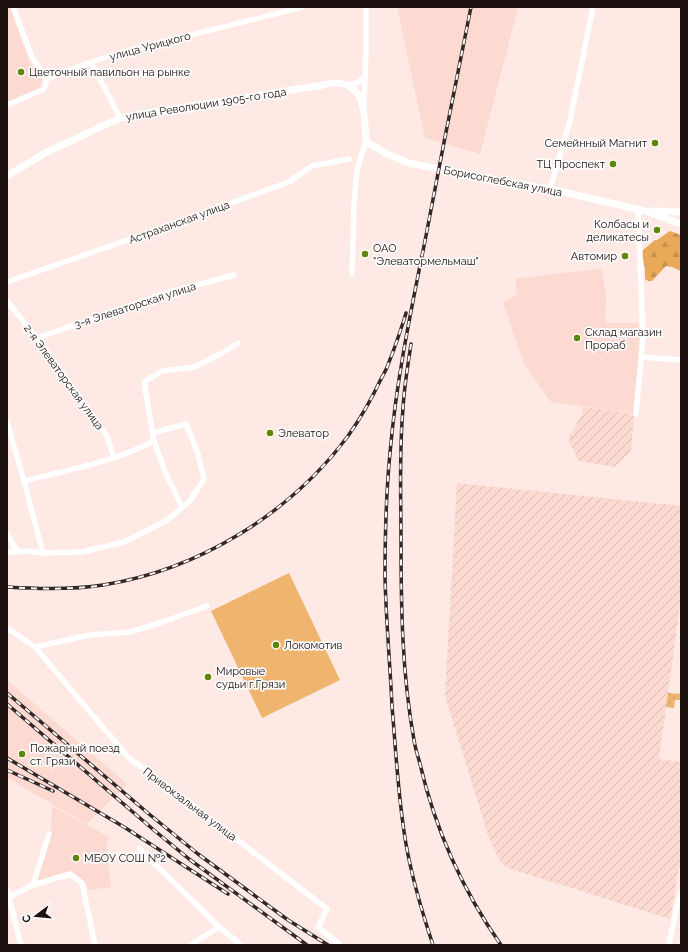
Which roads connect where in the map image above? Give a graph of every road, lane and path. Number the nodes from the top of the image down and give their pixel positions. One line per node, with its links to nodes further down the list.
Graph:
1 (13, 7): 7 (street)
2 (303, 7): 5 (street, улица Урицкого)
3 (366, 7): 6 (street)
4 (593, 7): 15 (street)
5 (91, 62): 7 (street, улица Урицкого); 11 (street)
6 (365, 74): 8 (street, улица Революции 1905-го года); 10 (street)
7 (47, 79): 9 (street, улица Урицкого)
8 (346, 85): 10 (street); 11 (street, улица Революции 1905-го года)
9 (7, 105)
10 (364, 105): 12 (street)
11 (120, 118): 14 (street, улица Революции 1905-го года)
12 (366, 141): 15 (street, Борисоглебская улица); 19 (street)
13 (349, 159): 21 (street, Астраханская улица)
14 (7, 176)
15 (550, 189): 16 (street, Борисоглебская улица)
16 (641, 210): 17 (street); 18 (street); 25 (street)
17 (681, 212)
18 (681, 224)
19 (352, 274)
20 (234, 275): 23 (street, 3-я Элеваторская улица)
21 (7, 282)
22 (7, 301): 23 (street, 2-я Элеваторская улица)
23 (37, 338): 31 (street, 2-я Элеваторская улица)
24 (238, 343): 29 (street)
25 (641, 356): 26 (street); 27 (street)
26 (681, 360)
27 (636, 414)
28 (7, 422): 32 (street)
29 (153, 432): 30 (street); 33 (street)
30 (154, 441): 31 (street); 33 (street)
31 (114, 458): 32 (street)
32 (24, 481): 37 (street)
33 (182, 507): 37 (street)
34 (7, 534): 36 (street)
35 (7, 552): 36 (street)
36 (18, 552): 37 (street)
37 (43, 553)
38 (207, 606): 40 (street)
39 (7, 628): 40 (street, Привокзальная улица)
40 (35, 647): 52 (street, Привокзальная улица)
41 (49, 834): 43 (street)
42 (140, 849): 47 (street)
43 (33, 886): 46 (street); 49 (street)
44 (7, 890): 46 (street)
45 (681, 894): 53 (street)
46 (8, 897): 48 (street)
47 (219, 927): 50 (street); 51 (street)
48 (21, 945)
49 (95, 945)
50 (190, 945)
51 (241, 945)
52 (340, 945)
53 (669, 945)

